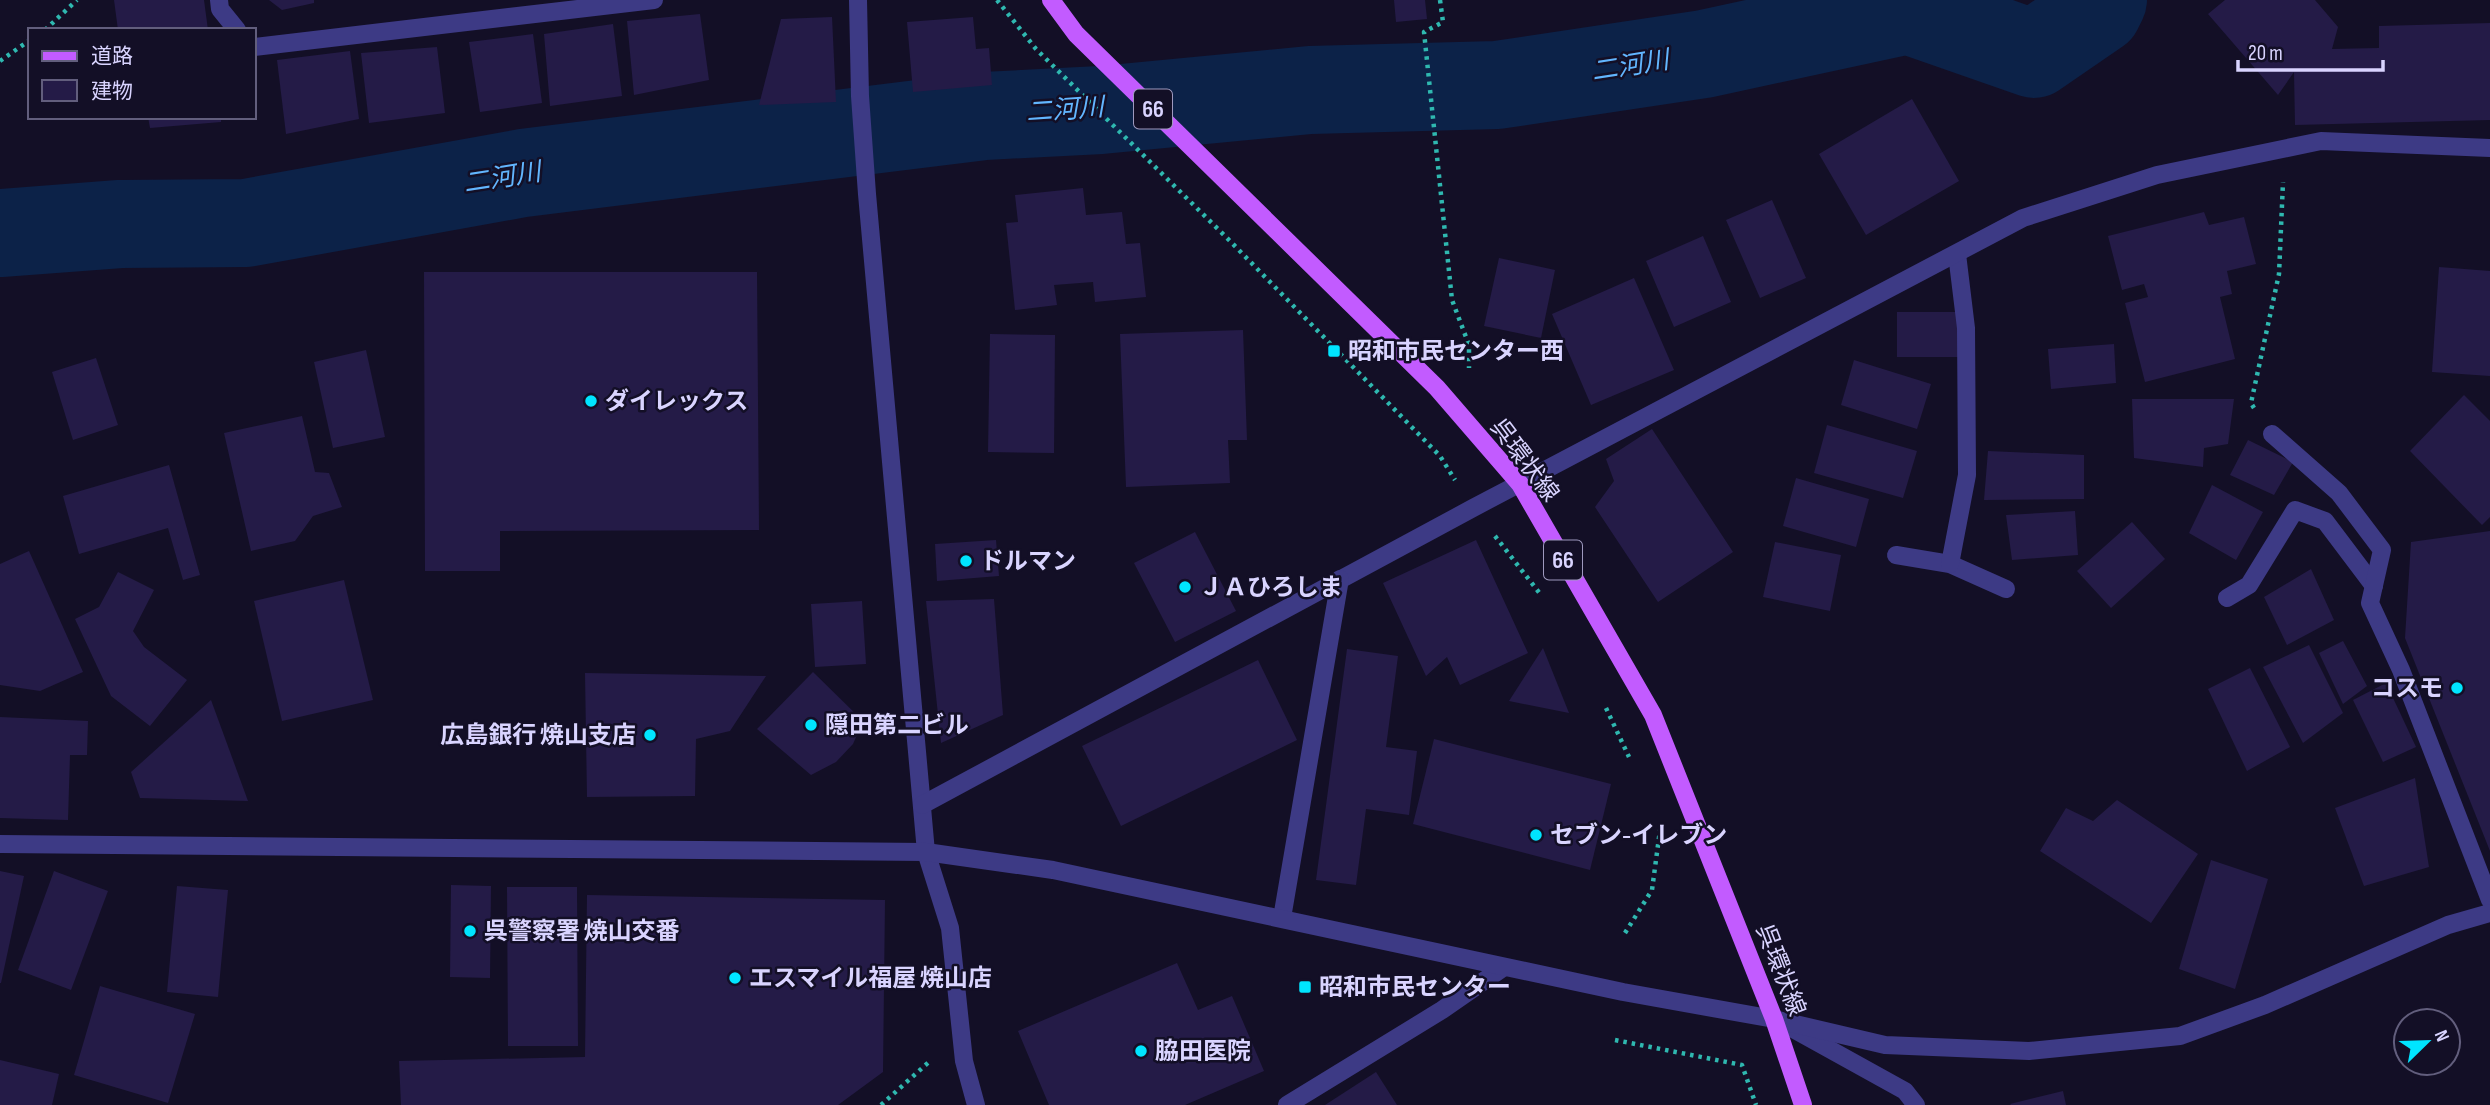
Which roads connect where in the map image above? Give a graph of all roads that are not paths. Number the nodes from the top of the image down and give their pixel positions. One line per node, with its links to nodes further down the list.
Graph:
1 (219, 0): 5 (street)
2 (654, 0): 6 (street)
3 (858, 0): 17 (street)
4 (1051, 0): 10 (main road, 呉環状線 / 66)
5 (235, 28)
6 (256, 47)
7 (2490, 148): 8 (street)
8 (1957, 254): 10 (street); 12 (street)
9 (2272, 434): 14 (street)
10 (1520, 484): 13 (street); 24 (main road, 呉環状線 / 66)
11 (1896, 555): 12 (street)
12 (1950, 564): 15 (street)
13 (1340, 579): 17 (street); 22 (street)
14 (2374, 586): 16 (street); 20 (street)
15 (2006, 589)
16 (2227, 598)
17 (922, 804): 19 (street)
18 (0, 844): 19 (street)
19 (926, 852): 22 (street); 25 (street)
20 (2490, 900)
21 (2490, 913): 24 (street)
22 (1282, 918): 23 (street)
23 (1504, 967): 24 (street); 26 (street)
24 (1774, 1019): 27 (main road, 呉環状線 / 66); 28 (street)
25 (976, 1105)
26 (1287, 1105)
27 (1803, 1105)
28 (1916, 1105)

